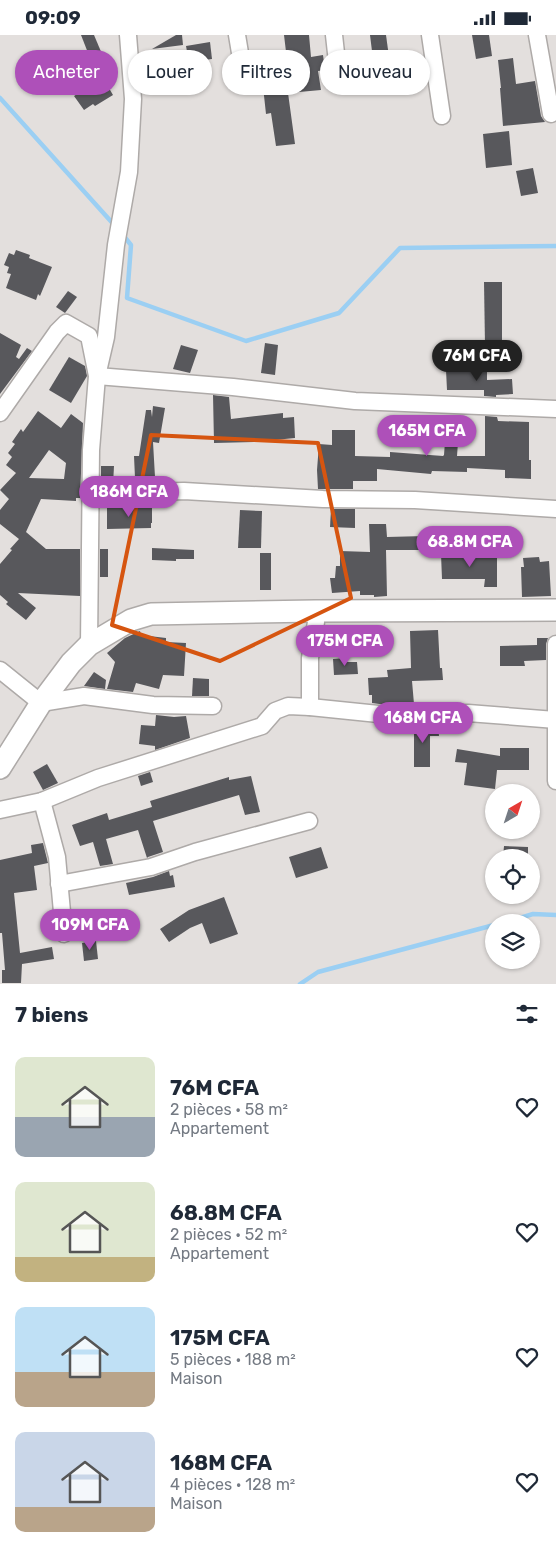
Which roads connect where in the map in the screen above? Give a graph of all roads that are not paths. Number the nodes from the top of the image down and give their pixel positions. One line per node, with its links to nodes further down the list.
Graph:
1 (128, 35): 10 (street)
2 (237, 35): 6 (street)
3 (334, 35): 7 (street)
4 (430, 35): 9 (street)
5 (537, 35): 8 (street)
6 (240, 50)
7 (336, 50)
8 (551, 114)
9 (442, 116)
10 (97, 376): 11 (street); 12 (street); 13 (street)
11 (556, 409)
12 (0, 413)
13 (90, 497): 14 (street); 18 (street)
14 (556, 509)
15 (556, 610): 16 (street)
16 (315, 611): 18 (street); 22 (street)
17 (556, 644): 23 (street)
18 (89, 645): 20 (street)
19 (0, 670): 20 (street)
20 (41, 703): 21 (street); 24 (street)
21 (213, 706)
22 (310, 707): 23 (street); 26 (street)
23 (556, 719): 25 (street)
24 (0, 768)
25 (556, 781)
26 (42, 801): 27 (street); 29 (street)
27 (0, 810)
28 (309, 821): 29 (street)
29 (59, 884): 30 (street)
30 (64, 934)

